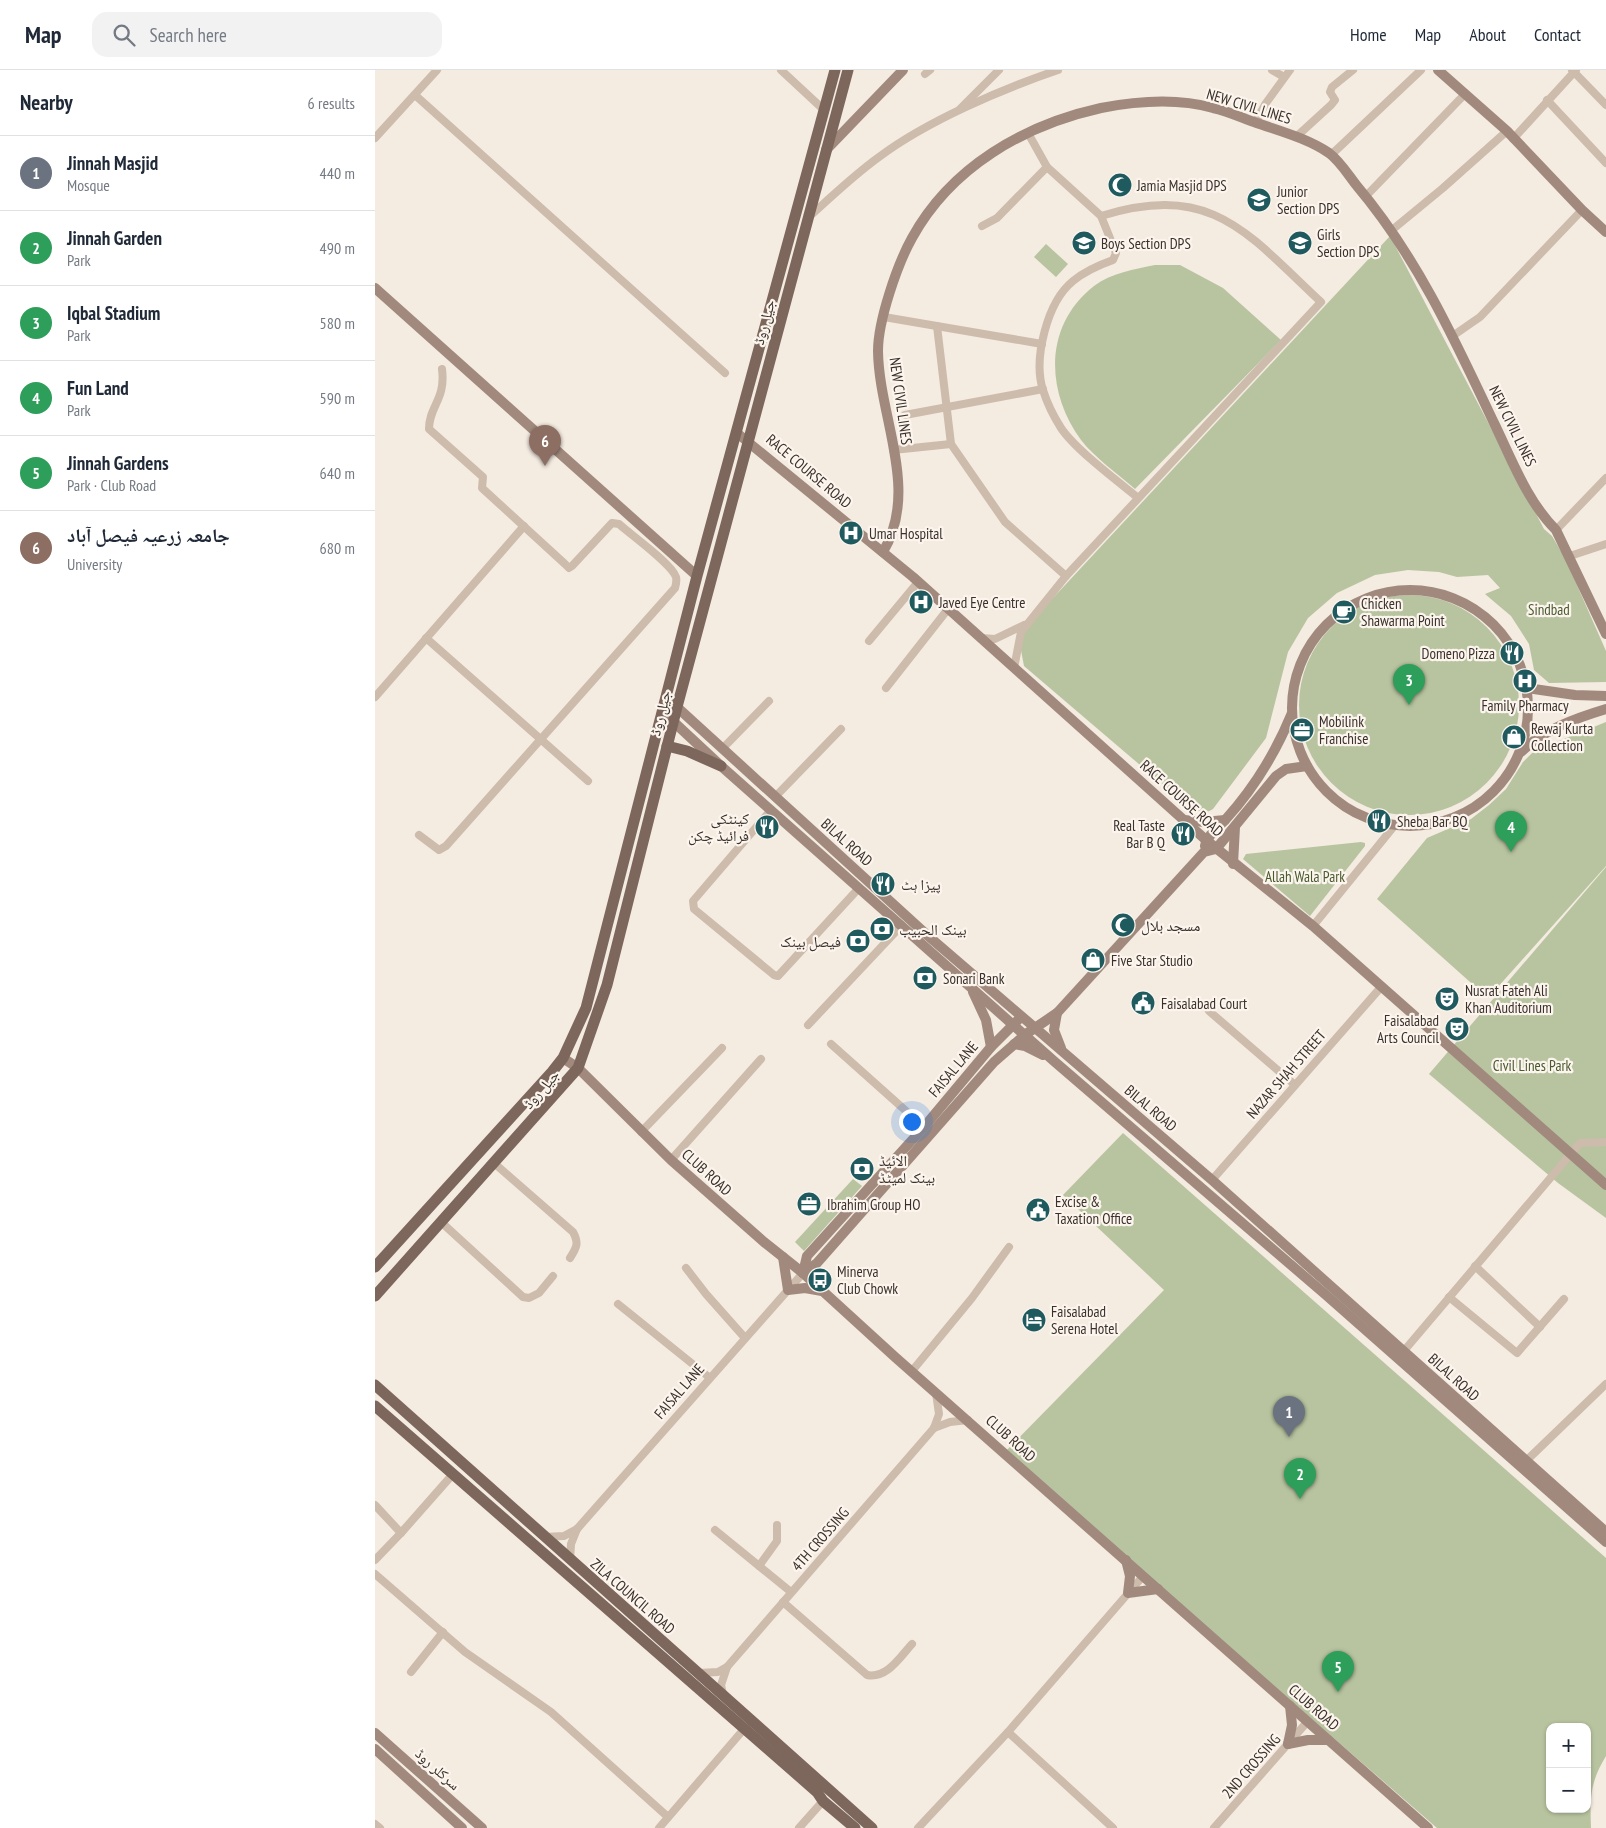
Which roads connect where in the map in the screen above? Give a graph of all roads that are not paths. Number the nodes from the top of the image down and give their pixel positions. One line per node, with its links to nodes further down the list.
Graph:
1 (437, 70): 16 (street)
2 (781, 70): 19 (street)
3 (835, 70): 19 (main road, جیل روڈ)
4 (847, 70): 26 (main road, جیل روڈ)
5 (903, 70): 26 (main road)
6 (999, 70): 20 (street)
7 (1058, 70): 20 (street)
8 (1272, 70): 14 (street)
9 (1290, 70): 14 (street)
10 (1353, 70): 24 (street)
11 (1421, 70): 27 (street)
12 (1438, 70): 15 (main road)
13 (1574, 70): 17 (street); 18 (street)
14 (1285, 77): 21 (street)
15 (1465, 94): 23 (main road); 30 (street)
16 (415, 95): 25 (street); 43 (street)
17 (1547, 100): 23 (street); 28 (street)
18 (1606, 105)
19 (824, 110): 47 (main road, جیل روڈ)
20 (955, 113): 33 (street)
21 (1255, 123): 22 (main road, NEW CIVIL LINES); 24 (main road, NEW CIVIL LINES)
22 (1028, 133): 29 (street); 38 (main road, NEW CIVIL LINES)
23 (1510, 135): 31 (main road); 35 (street)
24 (1296, 137): 27 (main road, NEW CIVIL LINES)
25 (375, 138)
26 (825, 151): 33 (main road, جیل روڈ)
27 (1331, 155): 30 (main road, NEW CIVIL LINES)
28 (1606, 162)
29 (1047, 167): 32 (street); 34 (street)
30 (1366, 196): 35 (main road, NEW CIVIL LINES)
31 (1582, 210): 36 (main road); 40 (street)
32 (1101, 216): 41 (street); 52 (street)
33 (807, 218): 48 (main road, جیل روڈ)
34 (982, 226)
35 (1392, 230): 40 (main road, NEW CIVIL LINES)
36 (1606, 232)
37 (375, 288): 58 (main road)
38 (884, 317): 39 (street); 50 (main road, NEW CIVIL LINES)
39 (937, 326): 41 (street); 45 (street)
40 (1454, 335): 54 (main road, NEW CIVIL LINES)
41 (1042, 344): 44 (street)
42 (442, 369): 53 (street)
43 (725, 373)
44 (1043, 390): 45 (street); 52 (street)
45 (946, 407): 46 (street); 49 (street)
46 (905, 415)
47 (737, 433): 48 (main road, RACE COURSE ROAD); 58 (main road, جیل روڈ)
48 (748, 441): 56 (main road, RACE COURSE ROAD); 74 (main road, جیل روڈ)
49 (951, 444): 50 (street); 59 (street)
50 (893, 450): 56 (main road, NEW CIVIL LINES)
51 (1606, 478): 54 (street)
52 (1137, 497): 59 (street)
53 (524, 526): 64 (street); 80 (street)
54 (1557, 530): 57 (main road, NEW CIVIL LINES)
55 (1606, 544): 57 (street)
56 (883, 552): 60 (main road, RACE COURSE ROAD)
57 (1570, 556): 63 (main road, NEW CIVIL LINES)
58 (697, 576): 72 (main road, جیل روڈ)
59 (1066, 576): 62 (street)
60 (918, 582): 61 (main road, RACE COURSE ROAD); 66 (street)
61 (948, 609): 65 (main road, RACE COURSE ROAD); 68 (street)
62 (1029, 620): 65 (street); 67 (street)
63 (1606, 634)
64 (426, 638): 71 (street); 80 (street)
65 (981, 638): 67 (main road, RACE COURSE ROAD)
66 (869, 641)
67 (1014, 668): 89 (main road, RACE COURSE ROAD)
68 (886, 688)
69 (1527, 688): 70 (main road); 77 (main road); 83 (main road)
70 (1606, 696)
71 (375, 697)
72 (667, 698): 74 (main road, BILAL ROAD); 76 (main road, جیل روڈ)
73 (769, 701): 82 (street)
74 (677, 707): 78 (main road, جیل روڈ); 82 (main road, BILAL ROAD)
75 (1606, 709): 83 (main road)
76 (663, 712): 78 (main road, BILAL ROAD); 115 (main road, جیل روڈ)
77 (1292, 713): 85 (main road); 90 (main road)
78 (673, 722): 81 (main road, جیل روڈ); 84 (main road, BILAL ROAD)
79 (841, 729): 87 (street)
80 (541, 740): 86 (street); 93 (street)
81 (667, 746): 84 (main road); 118 (main road, جیل روڈ)
82 (722, 749): 87 (main road, BILAL ROAD)
83 (1520, 752): 91 (main road)
84 (721, 766): 88 (main road, BILAL ROAD)
85 (1307, 766): 91 (main road); 92 (main road)
86 (588, 781)
87 (775, 797): 105 (main road, BILAL ROAD)
88 (771, 810): 98 (main road, BILAL ROAD); 98 (street)
89 (1184, 820): 90 (main road); 94 (main road, RACE COURSE ROAD)
90 (1225, 820): 94 (main road)
91 (1395, 825): 100 (street)
92 (1235, 827): 95 (main road); 97 (main road)
93 (419, 835)
94 (1206, 840): 95 (main road, RACE COURSE ROAD); 96 (main road)
95 (1216, 849): 96 (main road); 97 (main road, RACE COURSE ROAD)
96 (1205, 852): 104 (main road, FAISAL LANE)
97 (1233, 864): 100 (main road, RACE COURSE ROAD)
98 (859, 888): 99 (main road, BILAL ROAD)
99 (902, 925): 101 (main road, BILAL ROAD); 107 (street)
100 (1313, 926): 102 (main road, RACE COURSE ROAD)
101 (970, 986): 106 (main road, BILAL ROAD); 113 (main road)
102 (1382, 986): 119 (street, NAZAR SHAH STREET); 123 (main road, RACE COURSE ROAD)
103 (1209, 1011): 119 (street)
104 (1057, 1013): 108 (main road, FAISAL LANE); 114 (main road)
105 (1023, 1016): 106 (main road, FAISAL LANE); 108 (main road, BILAL ROAD)
106 (1014, 1024): 109 (main road, BILAL ROAD); 113 (main road, FAISAL LANE)
107 (808, 1025)
108 (1036, 1028): 109 (main road, FAISAL LANE); 114 (main road, BILAL ROAD)
109 (1026, 1034): 111 (main road, FAISAL LANE); 117 (main road, BILAL ROAD)
110 (831, 1044): 120 (street)
111 (1014, 1044): 117 (main road); 135 (main road, FAISAL LANE)
112 (722, 1048): 121 (street)
113 (991, 1048): 120 (main road, FAISAL LANE)
114 (1065, 1055): 126 (main road, BILAL ROAD)
115 (563, 1058): 118 (main road, CLUB ROAD); 133 (main road, جیل روڈ)
116 (761, 1059): 124 (street)
117 (1055, 1062): 163 (main road, BILAL ROAD)
118 (578, 1068): 121 (main road, CLUB ROAD); 125 (main road, جیل روڈ)
119 (1295, 1085): 126 (street, NAZAR SHAH STREET)
120 (924, 1127): 135 (main road, FAISAL LANE)
121 (641, 1132): 124 (main road, CLUB ROAD)
122 (1606, 1142): 123 (street)
123 (1571, 1154): 127 (main road, RACE COURSE ROAD); 132 (street)
124 (671, 1160): 131 (main road, CLUB ROAD)
125 (494, 1163): 128 (main road, جیل روڈ); 130 (street)
126 (1212, 1180): 145 (main road, BILAL ROAD)
127 (1606, 1185)
128 (441, 1222): 136 (street); 139 (main road, جیل روڈ)
129 (1009, 1247): 146 (street)
130 (571, 1258)
131 (783, 1258): 135 (main road, CLUB ROAD); 137 (main road)
132 (1475, 1266): 140 (street); 143 (street)
133 (375, 1267)
134 (686, 1268): 144 (street)
135 (803, 1273): 137 (street, FAISAL LANE); 138 (main road, CLUB ROAD)
136 (553, 1276)
137 (788, 1290): 138 (main road); 144 (street, FAISAL LANE)
138 (823, 1291): 146 (main road, CLUB ROAD)
139 (375, 1296)
140 (1449, 1297): 143 (street); 145 (street)
141 (1564, 1299): 143 (street)
142 (618, 1304): 147 (street)
143 (1540, 1326)
144 (745, 1338): 147 (street, FAISAL LANE)
145 (1403, 1352): 154 (main road, BILAL ROAD)
146 (912, 1372): 150 (main road, CLUB ROAD)
147 (710, 1378): 158 (street, FAISAL LANE)
148 (1606, 1384): 154 (street)
149 (375, 1385): 162 (main road, ZILA COUNCIL ROAD)
150 (936, 1392): 152 (main road, CLUB ROAD); 153 (street)
151 (375, 1406): 155 (main road, ZILA COUNCIL ROAD)
152 (968, 1420): 153 (street); 166 (main road, CLUB ROAD)
153 (933, 1428): 171 (street, 4TH CROSSING)
154 (1526, 1461): 160 (main road, BILAL ROAD)
155 (453, 1474): 161 (street); 182 (main road, ZILA COUNCIL ROAD)
156 (375, 1505): 161 (street)
157 (777, 1525): 167 (street)
158 (577, 1529): 162 (street); 165 (street, FAISAL LANE)
159 (715, 1530): 167 (street)
160 (1606, 1532)
161 (401, 1533): 164 (street)
162 (544, 1537): 165 (main road, ZILA COUNCIL ROAD)
163 (1606, 1542)
164 (375, 1560)
165 (570, 1560): 178 (main road, ZILA COUNCIL ROAD)
166 (1126, 1560): 169 (main road, CLUB ROAD); 172 (main road)
167 (759, 1566): 171 (street)
168 (375, 1574): 174 (street)
169 (1144, 1575): 170 (main road, CLUB ROAD); 172 (street)
170 (1159, 1589): 172 (main road); 180 (main road, CLUB ROAD)
171 (791, 1592): 173 (street, 4TH CROSSING)
172 (1128, 1593): 183 (street)
173 (783, 1602): 175 (street); 176 (street, 4TH CROSSING)
174 (443, 1632): 177 (street); 189 (street)
175 (912, 1644)
176 (727, 1667): 178 (street); 179 (street)
177 (411, 1672)
178 (699, 1673): 179 (main road, ZILA COUNCIL ROAD)
179 (723, 1694): 197 (main road, ZILA COUNCIL ROAD)
180 (1290, 1706): 181 (main road, CLUB ROAD); 186 (main road)
181 (1308, 1721): 185 (main road, CLUB ROAD); 186 (street, 2ND CROSSING)
182 (744, 1729): 188 (main road, ZILA COUNCIL ROAD); 189 (street)
183 (1008, 1732): 198 (street); 199 (street)
184 (375, 1733): 193 (main road, سرکلر روڈ)
185 (1329, 1740): 186 (main road); 201 (main road, CLUB ROAD)
186 (1288, 1744): 200 (street, 2ND CROSSING)
187 (375, 1749): 192 (main road, سرکلر روڈ)
188 (823, 1800): 195 (street); 196 (main road, ZILA COUNCIL ROAD)
189 (668, 1817): 194 (street)
190 (375, 1824): 191 (street)
191 (380, 1828)
192 (462, 1828)
193 (482, 1828)
194 (659, 1828)
195 (799, 1828)
196 (855, 1828)
197 (872, 1828)
198 (918, 1828)
199 (1113, 1828)
200 (1214, 1828)
201 (1429, 1828)

